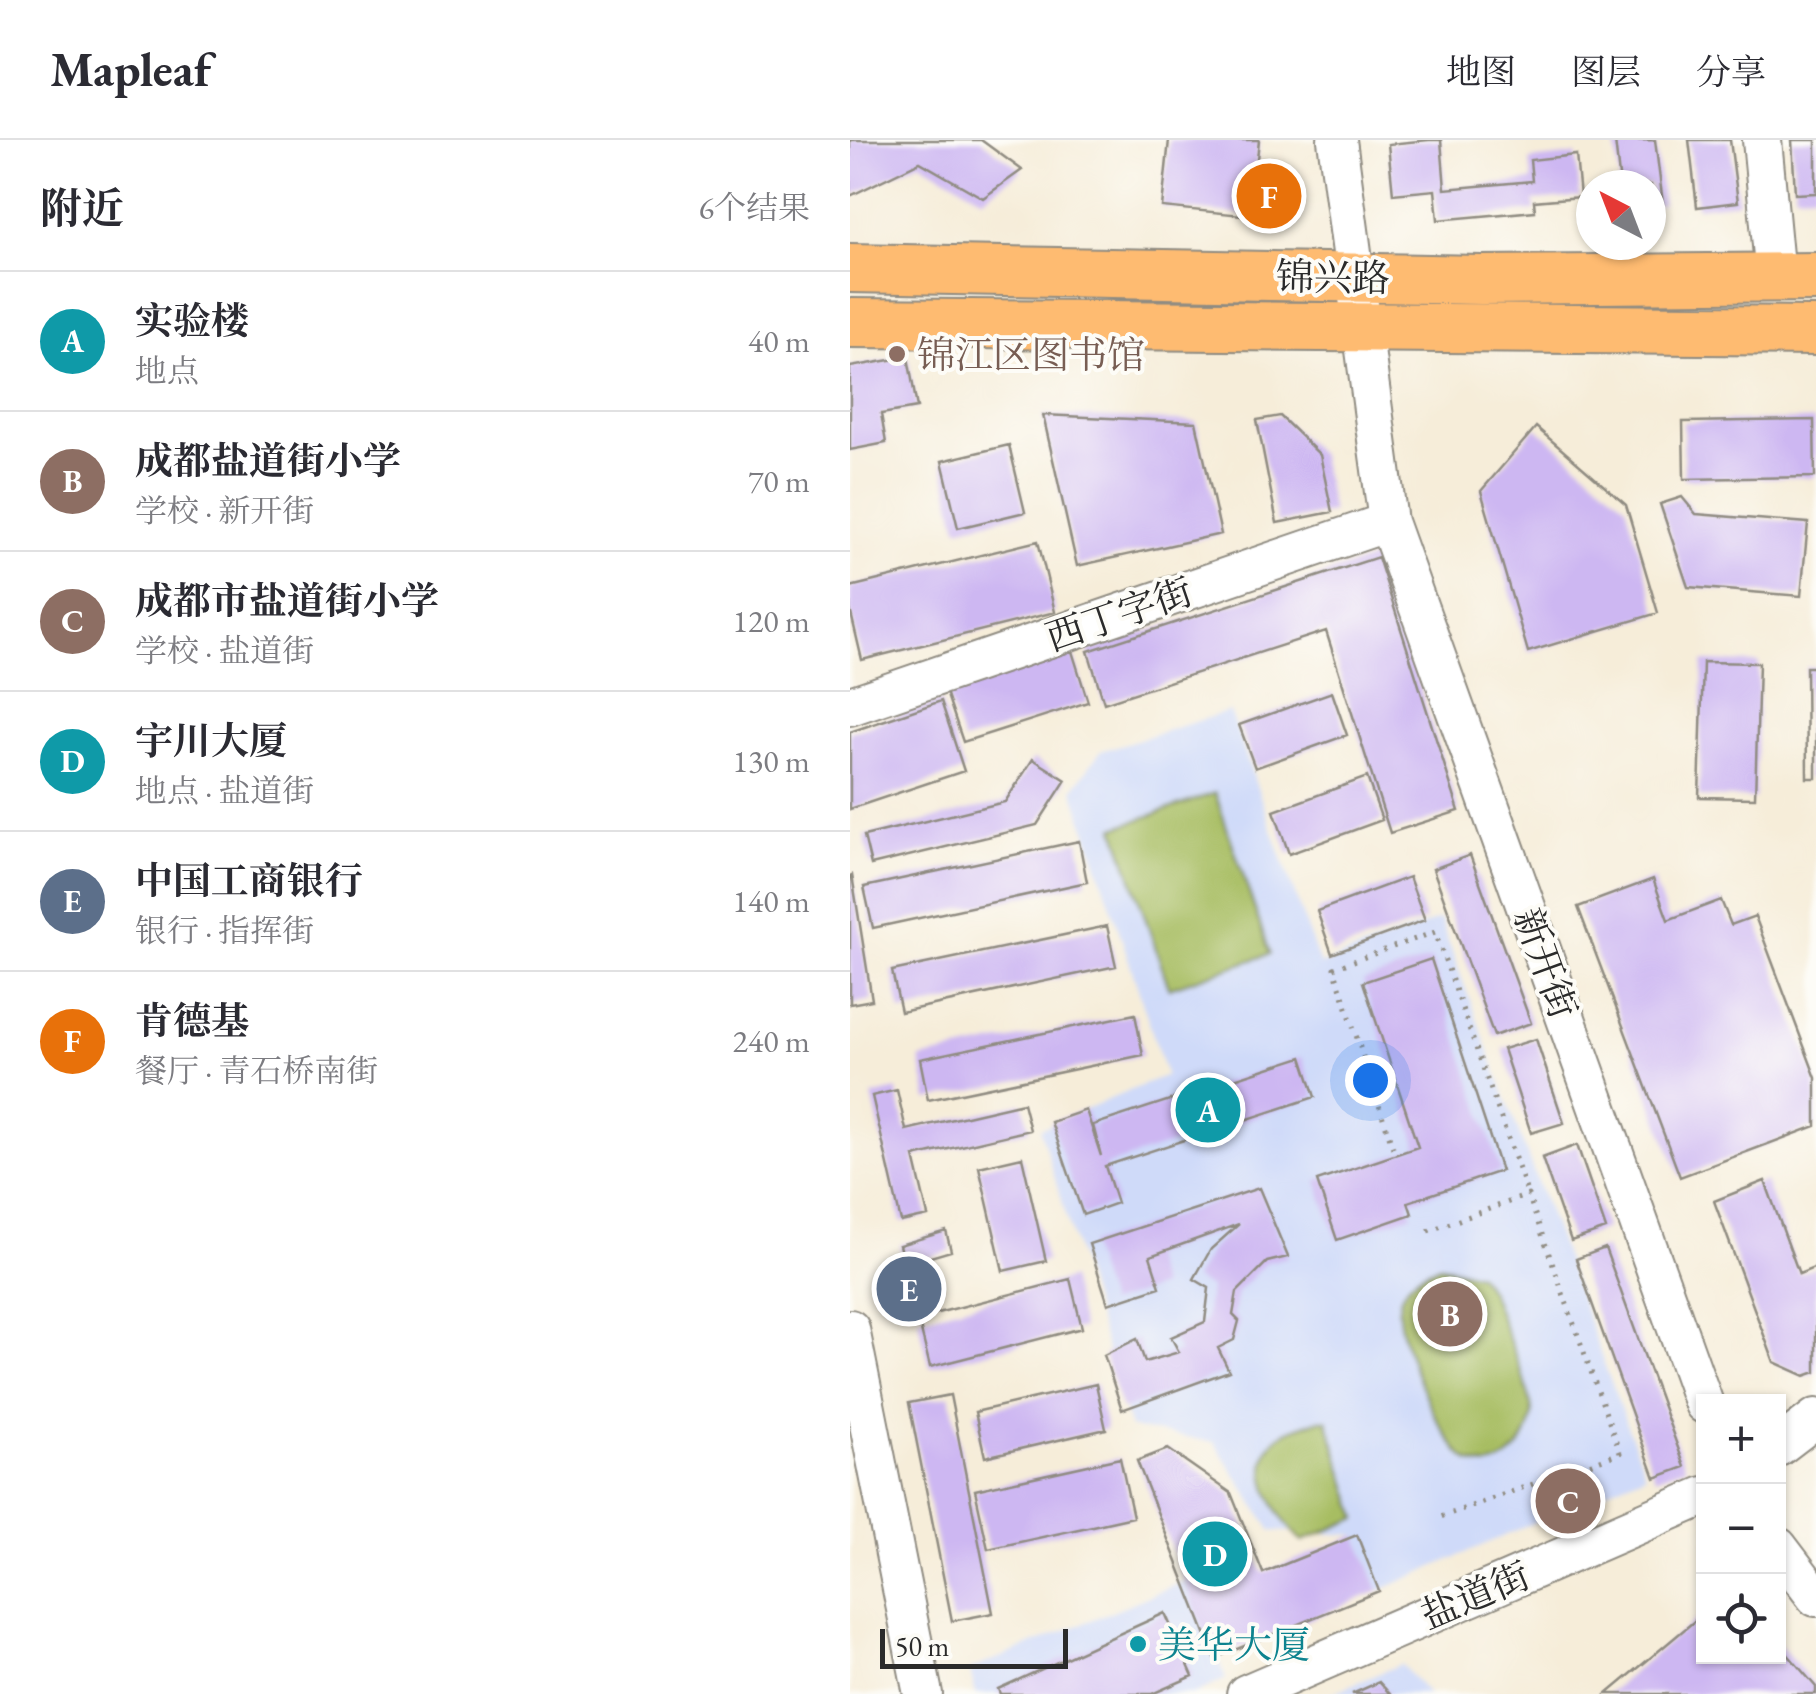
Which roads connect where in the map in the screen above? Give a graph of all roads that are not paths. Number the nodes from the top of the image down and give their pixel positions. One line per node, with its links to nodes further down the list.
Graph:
1 (1337, 140): 4 (street, 新开街)
2 (1762, 140): 5 (street)
3 (850, 268): 4 (main road, 锦兴路)
4 (1358, 277): 5 (main road, 锦兴路); 7 (street, 新开街)
5 (1796, 277)
6 (850, 324): 7 (main road, 锦兴路)
7 (1364, 327): 8 (main road, 锦兴路); 9 (street, 新开街)
8 (1816, 331)
9 (1388, 522): 10 (street, 西丁字街); 12 (street, 新开街)
10 (850, 706)
11 (850, 1329): 19 (street)
12 (1700, 1394)
13 (1816, 1418): 14 (street)
14 (1786, 1441)
15 (1696, 1499): 18 (street, 盐道街)
16 (1786, 1557): 17 (street)
17 (1816, 1597)
18 (1254, 1693)
19 (924, 1694)

